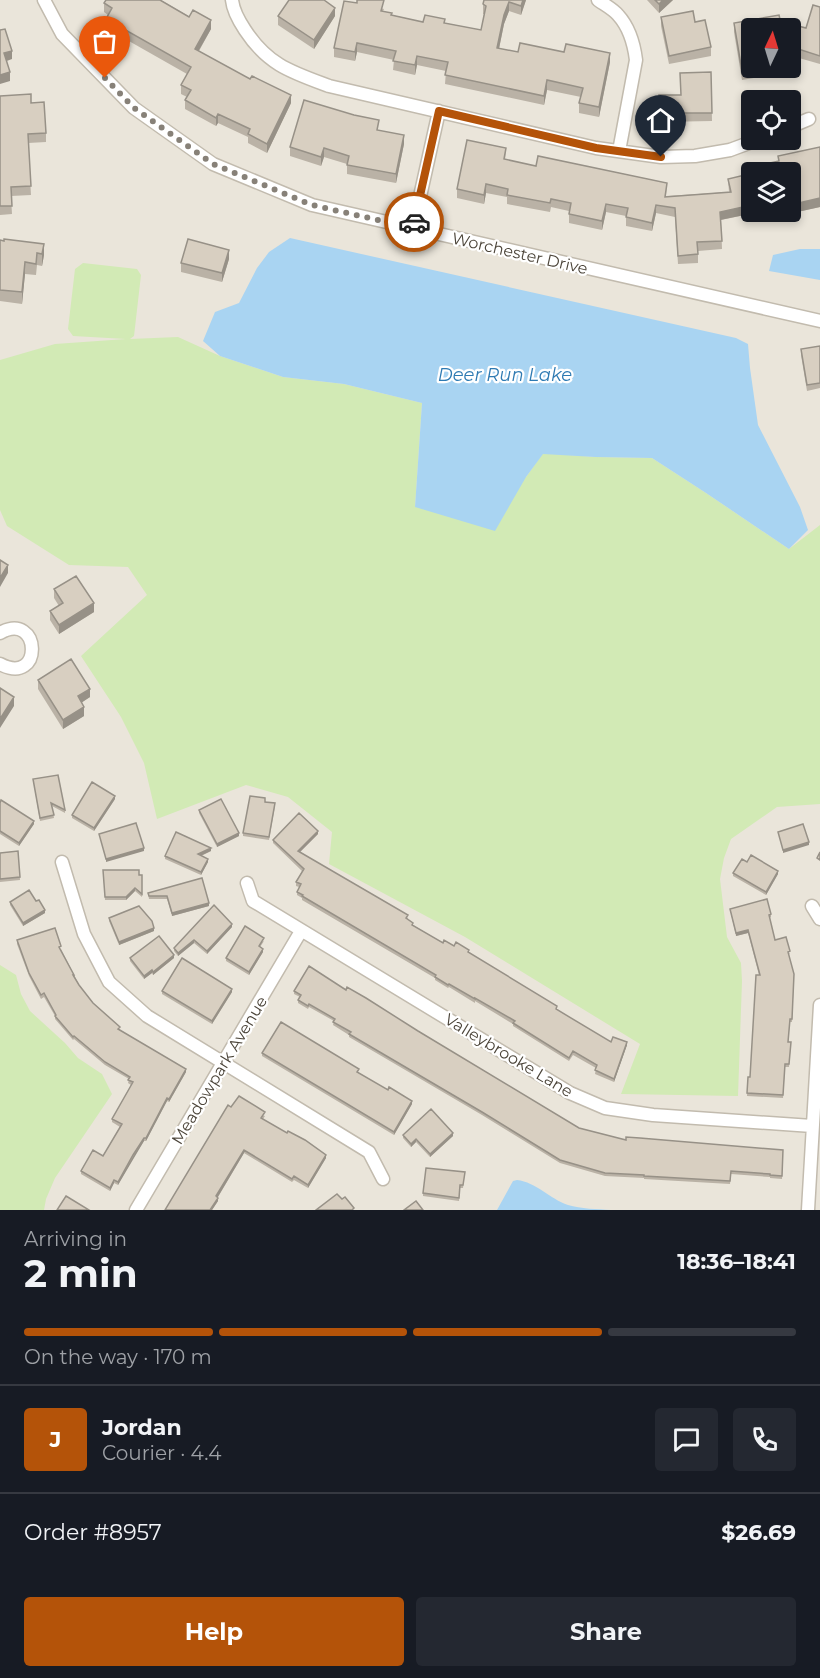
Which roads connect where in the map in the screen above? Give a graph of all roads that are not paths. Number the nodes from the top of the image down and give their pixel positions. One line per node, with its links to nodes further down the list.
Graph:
1 (44, 0): 9 (street, Worchester Drive)
2 (232, 0): 4 (street)
3 (598, 0): 8 (street)
4 (439, 111): 8 (street); 9 (street)
5 (809, 119): 6 (street)
6 (801, 122)
7 (741, 146): 8 (street)
8 (619, 151)
9 (413, 228): 10 (street, Worchester Drive)
10 (820, 321)
11 (0, 633): 12 (street)
12 (0, 664)
13 (62, 862): 19 (street)
14 (247, 883): 17 (street, Valleybrooke Lane)
15 (812, 906): 16 (street)
16 (820, 919)
17 (301, 931): 19 (street, Meadowpark Avenue); 20 (street, Valleybrooke Lane)
18 (820, 1005): 20 (street)
19 (223, 1064): 21 (street); 22 (street, Meadowpark Avenue)
20 (812, 1126): 23 (street)
21 (384, 1179)
22 (136, 1210)
23 (808, 1210)

